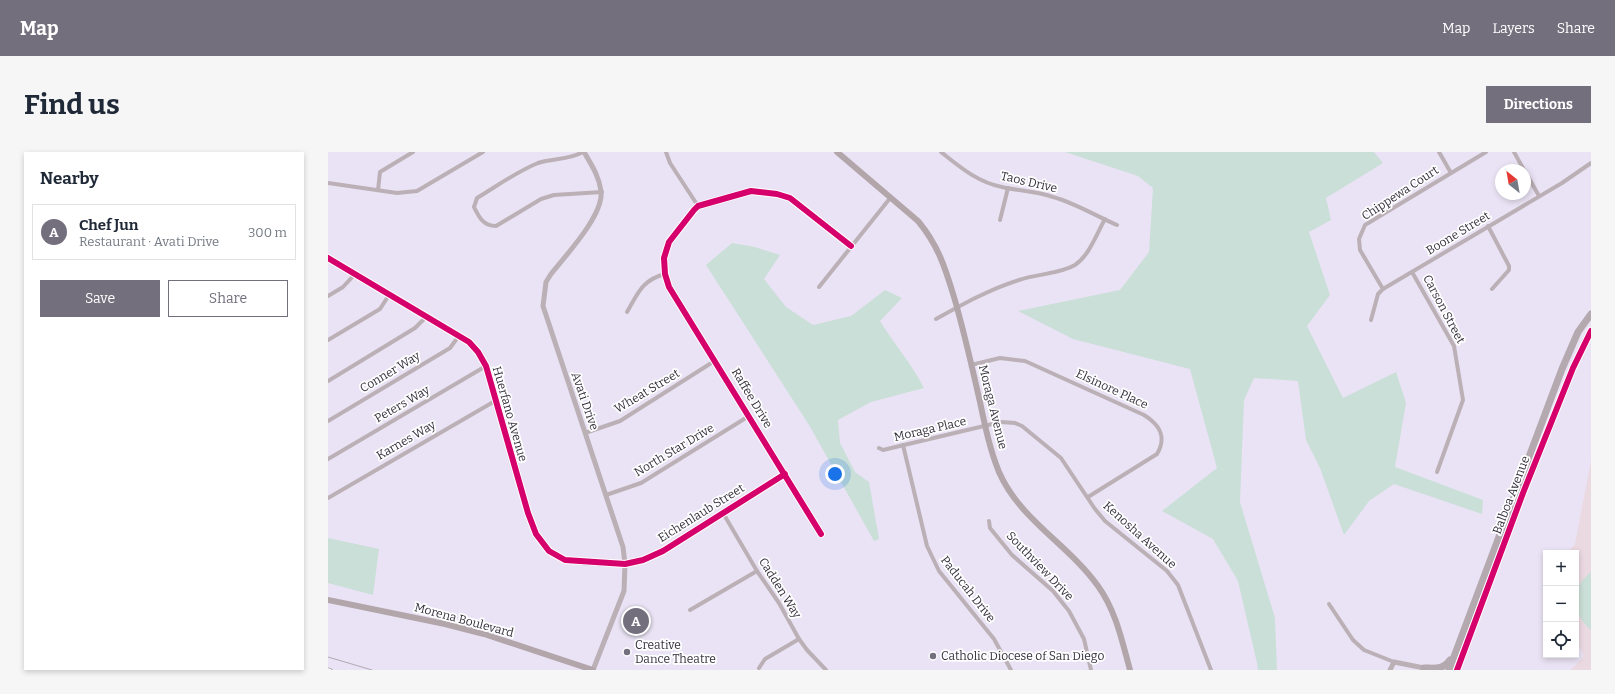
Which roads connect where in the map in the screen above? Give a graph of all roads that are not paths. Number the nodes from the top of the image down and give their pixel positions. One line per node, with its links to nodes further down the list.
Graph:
1 (413, 152): 16 (street)
2 (483, 152): 16 (street)
3 (583, 152): 17 (street, Avati Drive); 17 (street)
4 (666, 152): 20 (street)
5 (837, 152): 19 (main road, Moraga Avenue)
6 (941, 152): 15 (street, Taos Drive)
7 (1439, 152): 12 (street)
8 (1486, 152): 12 (street, Chippewa Court)
9 (1514, 152): 11 (street)
10 (1591, 162): 18 (street, Boone Street)
11 (1521, 164)
12 (1451, 173): 31 (street, Chippewa Court)
13 (1531, 182): 18 (street)
14 (328, 183): 16 (street)
15 (1008, 188): 21 (street, Taos Drive); 22 (street)
16 (378, 190)
17 (602, 192): 52 (street, Avati Drive)
18 (1539, 196): 24 (street, Boone Street)
19 (891, 197): 25 (street); 35 (main road, Moraga Avenue)
20 (698, 206): 25 (street); 29 (street)
21 (1105, 219): 23 (street, Taos Drive); 35 (street)
22 (1000, 220)
23 (1118, 225)
24 (1488, 226): 27 (street, Boone Street); 32 (street)
25 (851, 246): 30 (street)
26 (328, 258): 28 (street, Huerfano Avenue)
27 (1412, 272): 31 (street, Boone Street); 56 (street, Carson Street)
28 (355, 274): 33 (street, Huerfano Avenue); 34 (street)
29 (665, 274): 36 (street); 44 (street, Raffee Drive)
30 (819, 287)
31 (1383, 289): 40 (street)
32 (1492, 289)
33 (389, 295): 38 (street, Huerfano Avenue); 43 (street)
34 (328, 296)
35 (957, 308): 39 (street); 45 (main road, Moraga Avenue)
36 (627, 312)
37 (1591, 314): 69 (main road, Balboa Avenue)
38 (426, 317): 42 (street, Huerfano Avenue); 47 (street)
39 (936, 319)
40 (1371, 320)
41 (1591, 331): 82 (main road, Balboa Avenue)
42 (458, 337): 46 (street, Huerfano Avenue); 50 (street, Conner Way)
43 (328, 340)
44 (716, 360): 49 (street, Raffee Drive); 52 (street, Wheat Street)
45 (971, 365): 51 (main road, Moraga Avenue); 59 (street, Elsinore Place)
46 (486, 366): 48 (street, Huerfano Avenue); 55 (street, Peters Way)
47 (328, 381)
48 (495, 401): 60 (street, Karnes Way); 64 (street, Huerfano Avenue)
49 (749, 416): 57 (street, Raffee Drive); 58 (street, North Star Drive)
50 (328, 421)
51 (985, 426): 53 (street, Moraga Place); 59 (street, Kenosha Avenue); 78 (main road, Moraga Avenue)
52 (586, 433): 58 (street, Avati Drive)
53 (903, 445): 54 (street, Moraga Place); 76 (street, Paducah Drive)
54 (879, 448)
55 (328, 459)
56 (1437, 472)
57 (785, 474): 61 (street, Eichenlaub Street); 63 (street, Raffee Drive)
58 (606, 495): 64 (street, Avati Drive)
59 (1088, 497): 79 (street, Kenosha Avenue)
60 (328, 498)
61 (723, 513): 64 (street, Eichenlaub Street); 65 (street, Cadden Way)
62 (989, 521): 77 (street, Southview Drive)
63 (821, 534)
64 (625, 564): 74 (street, Avati Drive)
65 (757, 571): 68 (street); 70 (street, Cadden Way)
66 (328, 600): 74 (main road, Morena Boulevard)
67 (1328, 604): 71 (street)
68 (690, 610)
69 (1462, 633): 73 (main road); 81 (main road, Balboa Avenue)
70 (800, 639): 72 (street); 75 (street, Cadden Way)
71 (1394, 662): 73 (street); 80 (street)
72 (759, 668)
73 (1425, 669)
74 (593, 670)
75 (826, 670)
76 (1011, 670)
77 (1091, 670)
78 (1130, 670)
79 (1211, 670)
80 (1390, 670)
81 (1449, 670)
82 (1457, 670)

